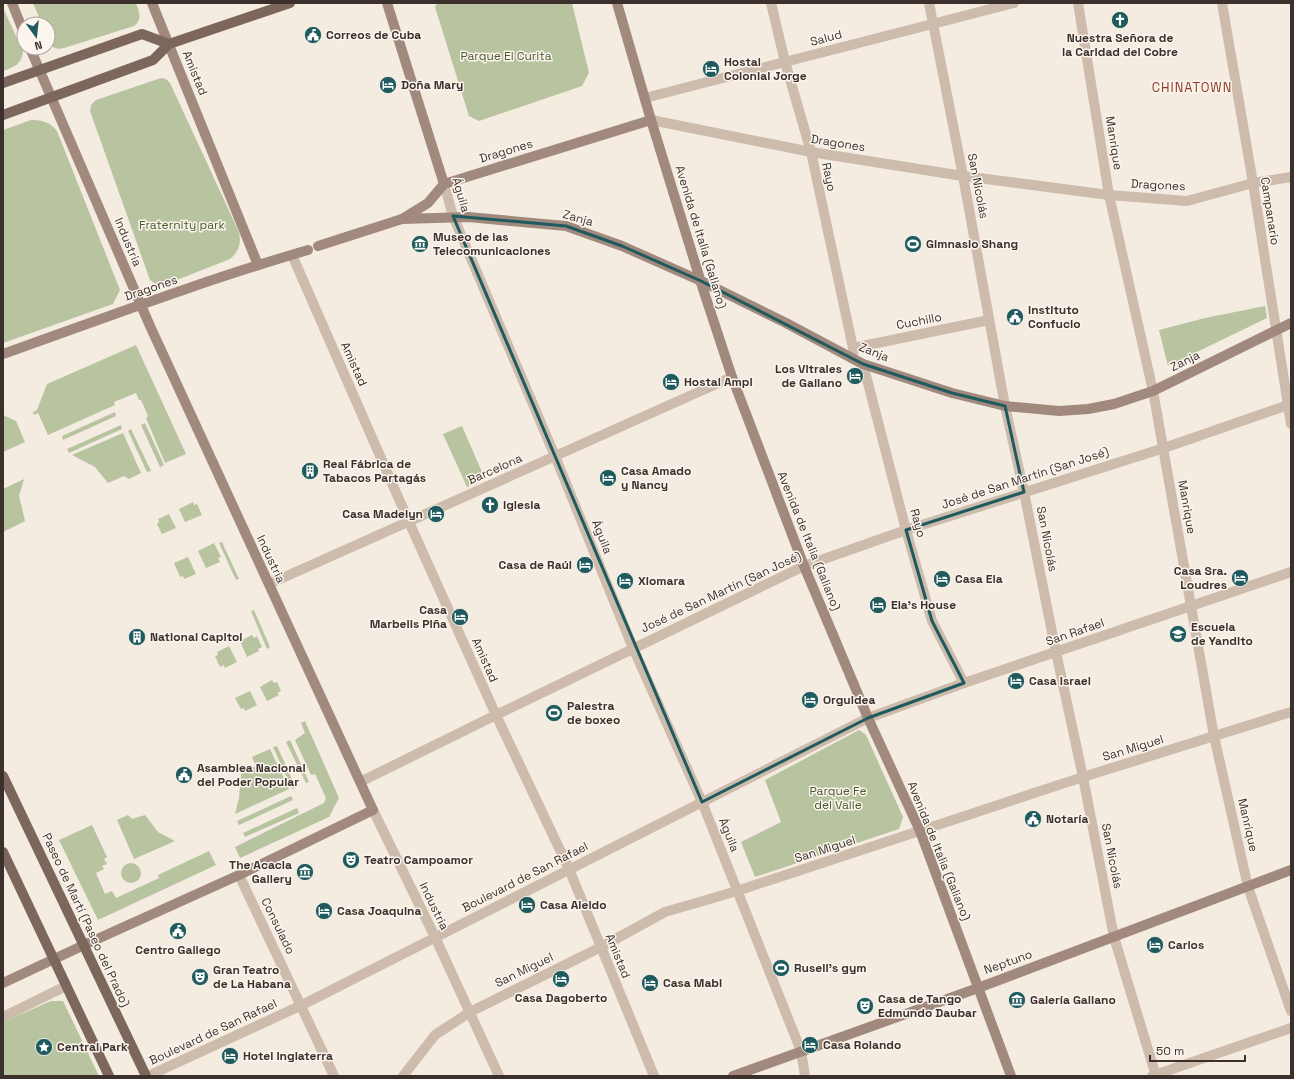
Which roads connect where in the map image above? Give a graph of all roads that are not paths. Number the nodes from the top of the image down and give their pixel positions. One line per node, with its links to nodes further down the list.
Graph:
1 (12, 3): 11 (main road)
2 (152, 3): 13 (main road, Amistad)
3 (290, 3): 13 (main road)
4 (387, 3): 26 (main road, Águila)
5 (617, 3): 19 (main road, Avenida de Italia (Galiano))
6 (771, 3): 15 (street, Rayo)
7 (929, 3): 12 (street, San Nicolás)
8 (1014, 3): 12 (street, Salud)
9 (1078, 3): 27 (street, Manrique)
10 (1222, 3): 25 (street, Campanario)
11 (17, 16)
12 (933, 23): 15 (street, Salud); 23 (street, San Nicolás)
13 (169, 44): 16 (main road); 18 (main road); 33 (main road, Amistad)
14 (34, 56): 16 (main road, Industria)
15 (785, 62): 19 (street, Salud); 22 (street, Rayo)
16 (40, 70): 17 (main road); 18 (main road, Industria)
17 (3, 83)
18 (51, 97): 20 (main road); 35 (main road, Industria)
19 (645, 98): 21 (main road, Avenida de Italia (Galiano))
20 (3, 115)
21 (651, 120): 22 (street, Dragones); 26 (main road, Dragones); 34 (main road, Avenida de Italia (Galiano))
22 (810, 152): 23 (street, Dragones); 39 (street, Rayo)
23 (963, 176): 27 (street, Dragones); 36 (street, San Nicolás)
24 (1291, 177): 25 (street, Dragones)
25 (1253, 183): 27 (street, Dragones); 38 (street, Campanario)
26 (444, 184): 28 (street, Águila); 29 (main road)
27 (1109, 195): 44 (street, Manrique)
28 (453, 216): 29 (main road); 34 (main road, Zanja); 49 (street, Águila)
29 (402, 219): 30 (main road)
30 (318, 246)
31 (308, 250): 32 (main road, Dragones)
32 (292, 255): 33 (main road, Dragones); 51 (street, Amistad)
33 (258, 265): 35 (main road, Dragones)
34 (701, 281): 41 (main road, Zanja); 43 (main road, Avenida de Italia (Galiano))
35 (140, 305): 40 (main road, Dragones); 55 (main road, Industria)
36 (990, 320): 39 (street, Cuchillo); 46 (street, San Nicolás)
37 (1291, 323): 38 (main road, Zanja)
38 (1276, 330): 44 (main road, Zanja); 45 (street, Campanario)
39 (853, 348): 41 (street, Rayo)
40 (3, 354)
41 (853, 359): 42 (main road, Zanja)
42 (863, 364): 46 (main road, Zanja); 52 (street, Rayo)
43 (732, 377): 49 (street, Barcelona); 53 (main road, Avenida de Italia (Galiano))
44 (1153, 391): 46 (main road, Zanja); 48 (street, Manrique)
45 (1290, 404): 47 (street, Campanario); 48 (street, José de San Martín (San José))
46 (1005, 406): 50 (street, San Nicolás)
47 (1291, 424)
48 (1164, 448): 50 (street, José de San Martín (San José)); 56 (street, Manrique)
49 (555, 456): 51 (street, Barcelona); 57 (street, Águila)
50 (1024, 492): 52 (street, José de San Martín (San José)); 58 (street, San Nicolás)
51 (409, 522): 55 (street, Barcelona); 61 (street, Amistad)
52 (906, 530): 53 (street, José de San Martín (San José)); 59 (street, Rayo)
53 (804, 566): 57 (street, José de San Martín (San José)); 62 (main road, Avenida de Italia (Galiano))
54 (1291, 572): 56 (street, San Rafael)
55 (269, 584): 66 (main road, Industria)
56 (1192, 606): 58 (street, San Rafael); 63 (street, Manrique)
57 (633, 648): 61 (street, José de San Martín (San José)); 67 (street, Águila)
58 (1056, 652): 59 (street, San Rafael); 65 (street, San Nicolás)
59 (964, 683): 62 (street, San Rafael)
60 (1291, 712): 63 (street, San Miguel)
61 (496, 715): 66 (street, José de San Martín (San José)); 71 (street, Amistad)
62 (868, 718): 67 (street, Boulevard de San Rafael); 69 (main road, Avenida de Italia (Galiano))
63 (1214, 736): 65 (street, San Miguel); 74 (street, Manrique)
64 (3, 776): 78 (main road, Paseo de Martí (Paseo del Prado))
65 (1083, 778): 69 (street, San Miguel); 77 (street, San Nicolás)
66 (360, 782): 68 (main road, Industria)
67 (702, 802): 71 (street, Boulevard de San Rafael); 75 (street, Águila)
68 (373, 810): 73 (main road); 76 (street, Industria)
69 (920, 831): 75 (street, San Miguel); 83 (main road, Avenida de Italia (Galiano))
70 (3, 852): 80 (main road)
71 (569, 869): 76 (street, Boulevard de San Rafael); 79 (street, Amistad)
72 (1291, 870): 74 (main road, Neptuno)
73 (239, 875): 78 (main road); 84 (street, Consulado)
74 (1248, 887): 77 (main road, Neptuno); 85 (street, Manrique)
75 (737, 891): 79 (street, San Miguel); 89 (street, Águila)
76 (435, 937): 84 (street, Boulevard de San Rafael); 86 (street, Industria)
77 (1114, 937): 83 (main road, Neptuno); 99 (street, San Nicolás)
78 (84, 944): 80 (main road); 91 (main road, Paseo de Martí (Paseo del Prado))
79 (601, 947): 86 (street, San Miguel); 95 (street, Amistad)
80 (53, 959): 81 (main road); 82 (main road)
81 (3, 983)
82 (66, 986): 87 (street); 90 (main road)
83 (978, 988): 89 (main road, Neptuno); 98 (main road, Avenida de Italia (Galiano))
84 (302, 1005): 91 (street, Boulevard de San Rafael); 92 (street, Consulado)
85 (1291, 1011)
86 (470, 1012): 93 (street, San Miguel); 94 (street, Industria)
87 (3, 1017)
88 (1291, 1028): 99 (street)
89 (801, 1051): 96 (main road, Neptuno); 97 (street, Águila)
90 (109, 1076)
91 (147, 1076)
92 (334, 1076)
93 (403, 1076)
94 (499, 1076)
95 (654, 1076)
96 (733, 1076)
97 (805, 1076)
98 (1011, 1076)
99 (1154, 1076)

